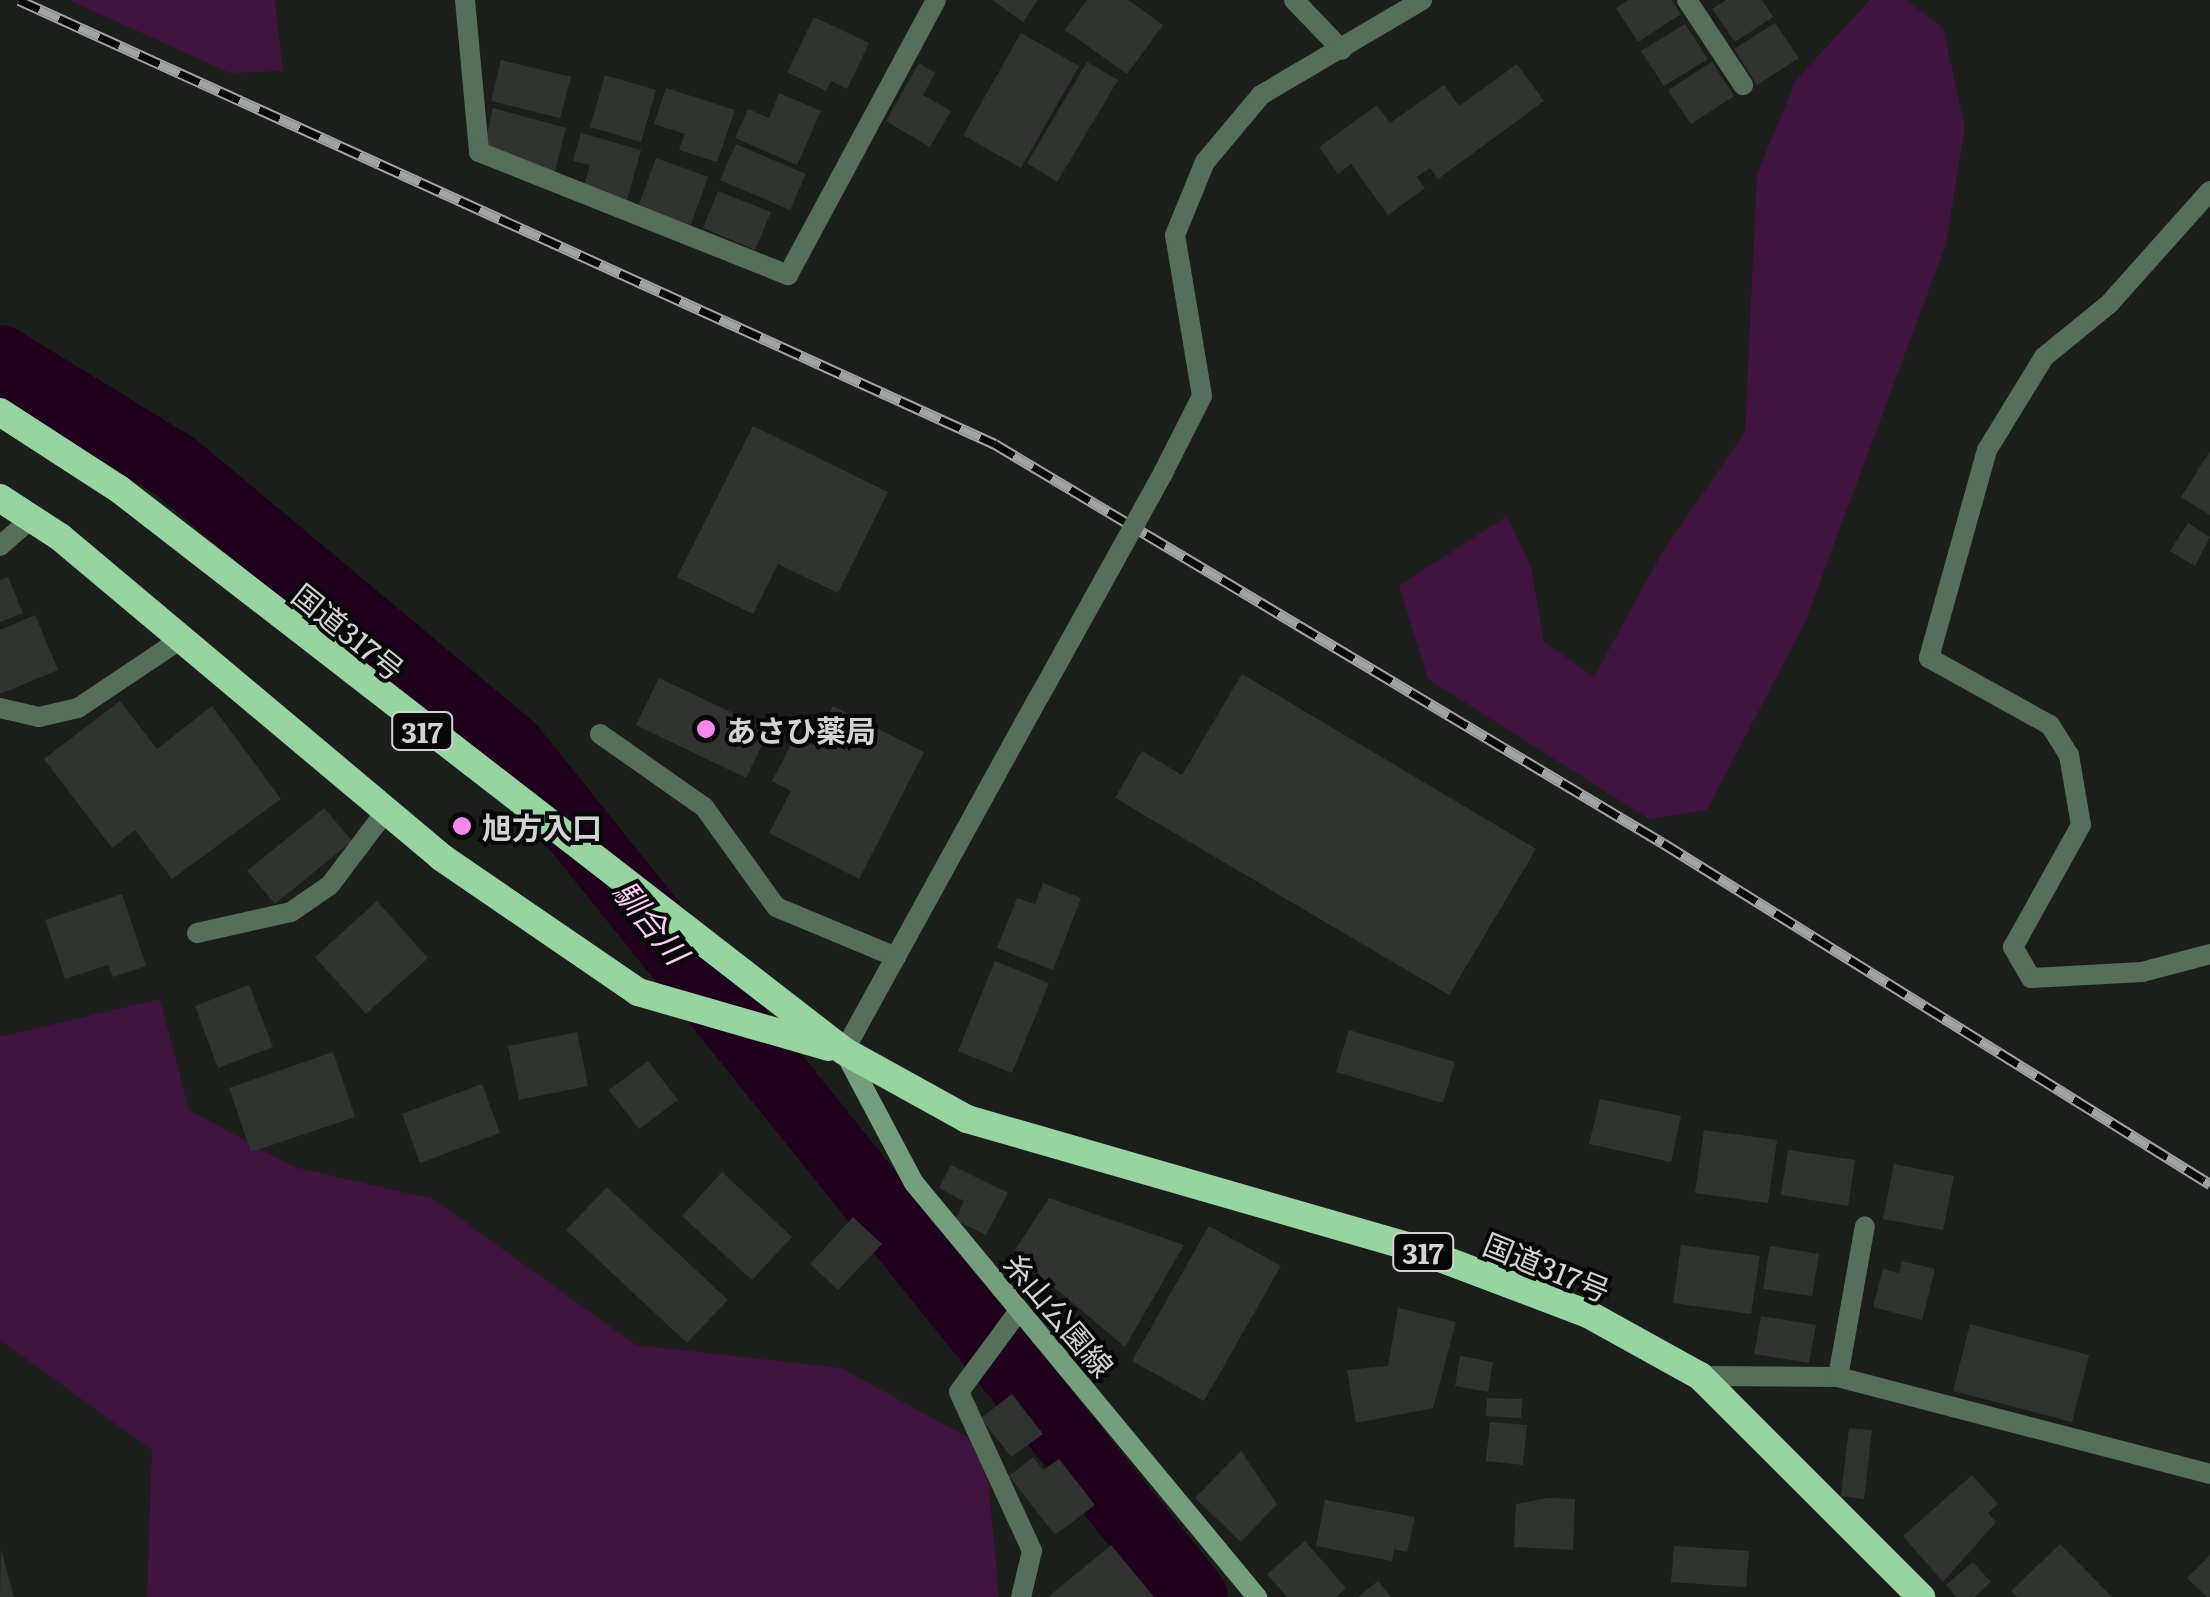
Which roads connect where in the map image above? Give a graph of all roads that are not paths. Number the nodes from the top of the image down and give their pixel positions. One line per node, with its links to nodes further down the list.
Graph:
1 (465, 0): 2 (street)
2 (936, 0)
3 (1294, 0): 6 (street)
4 (1422, 0): 6 (street)
5 (1687, 0): 7 (street)
6 (1342, 50): 19 (street, bridge)
7 (1743, 85)
8 (2210, 191): 18 (street)
9 (0, 412): 20 (highway, 国道317号 / 317)
10 (0, 498): 11 (highway, 国道317号 / 317)
11 (32, 519): 12 (street); 13 (highway, 国道317号 / 317)
12 (0, 546)
13 (181, 639): 14 (street); 16 (highway, 国道317号 / 317)
14 (0, 708)
15 (600, 734): 19 (street)
16 (386, 811): 17 (street); 20 (highway, 国道317号 / 317)
17 (197, 932)
18 (2210, 954)
19 (896, 957): 20 (street)
20 (844, 1052): 22 (main road, 糸山公園線); 23 (highway, 国道317号 / 317)
21 (1866, 1226): 24 (street)
22 (1018, 1312): 26 (street); 27 (main road, 糸山公園線)
23 (1700, 1376): 24 (street); 28 (highway, 国道317号 / 317)
24 (1838, 1377): 25 (street)
25 (2210, 1474)
26 (1021, 1597)
27 (1257, 1597)
28 (1920, 1597)

